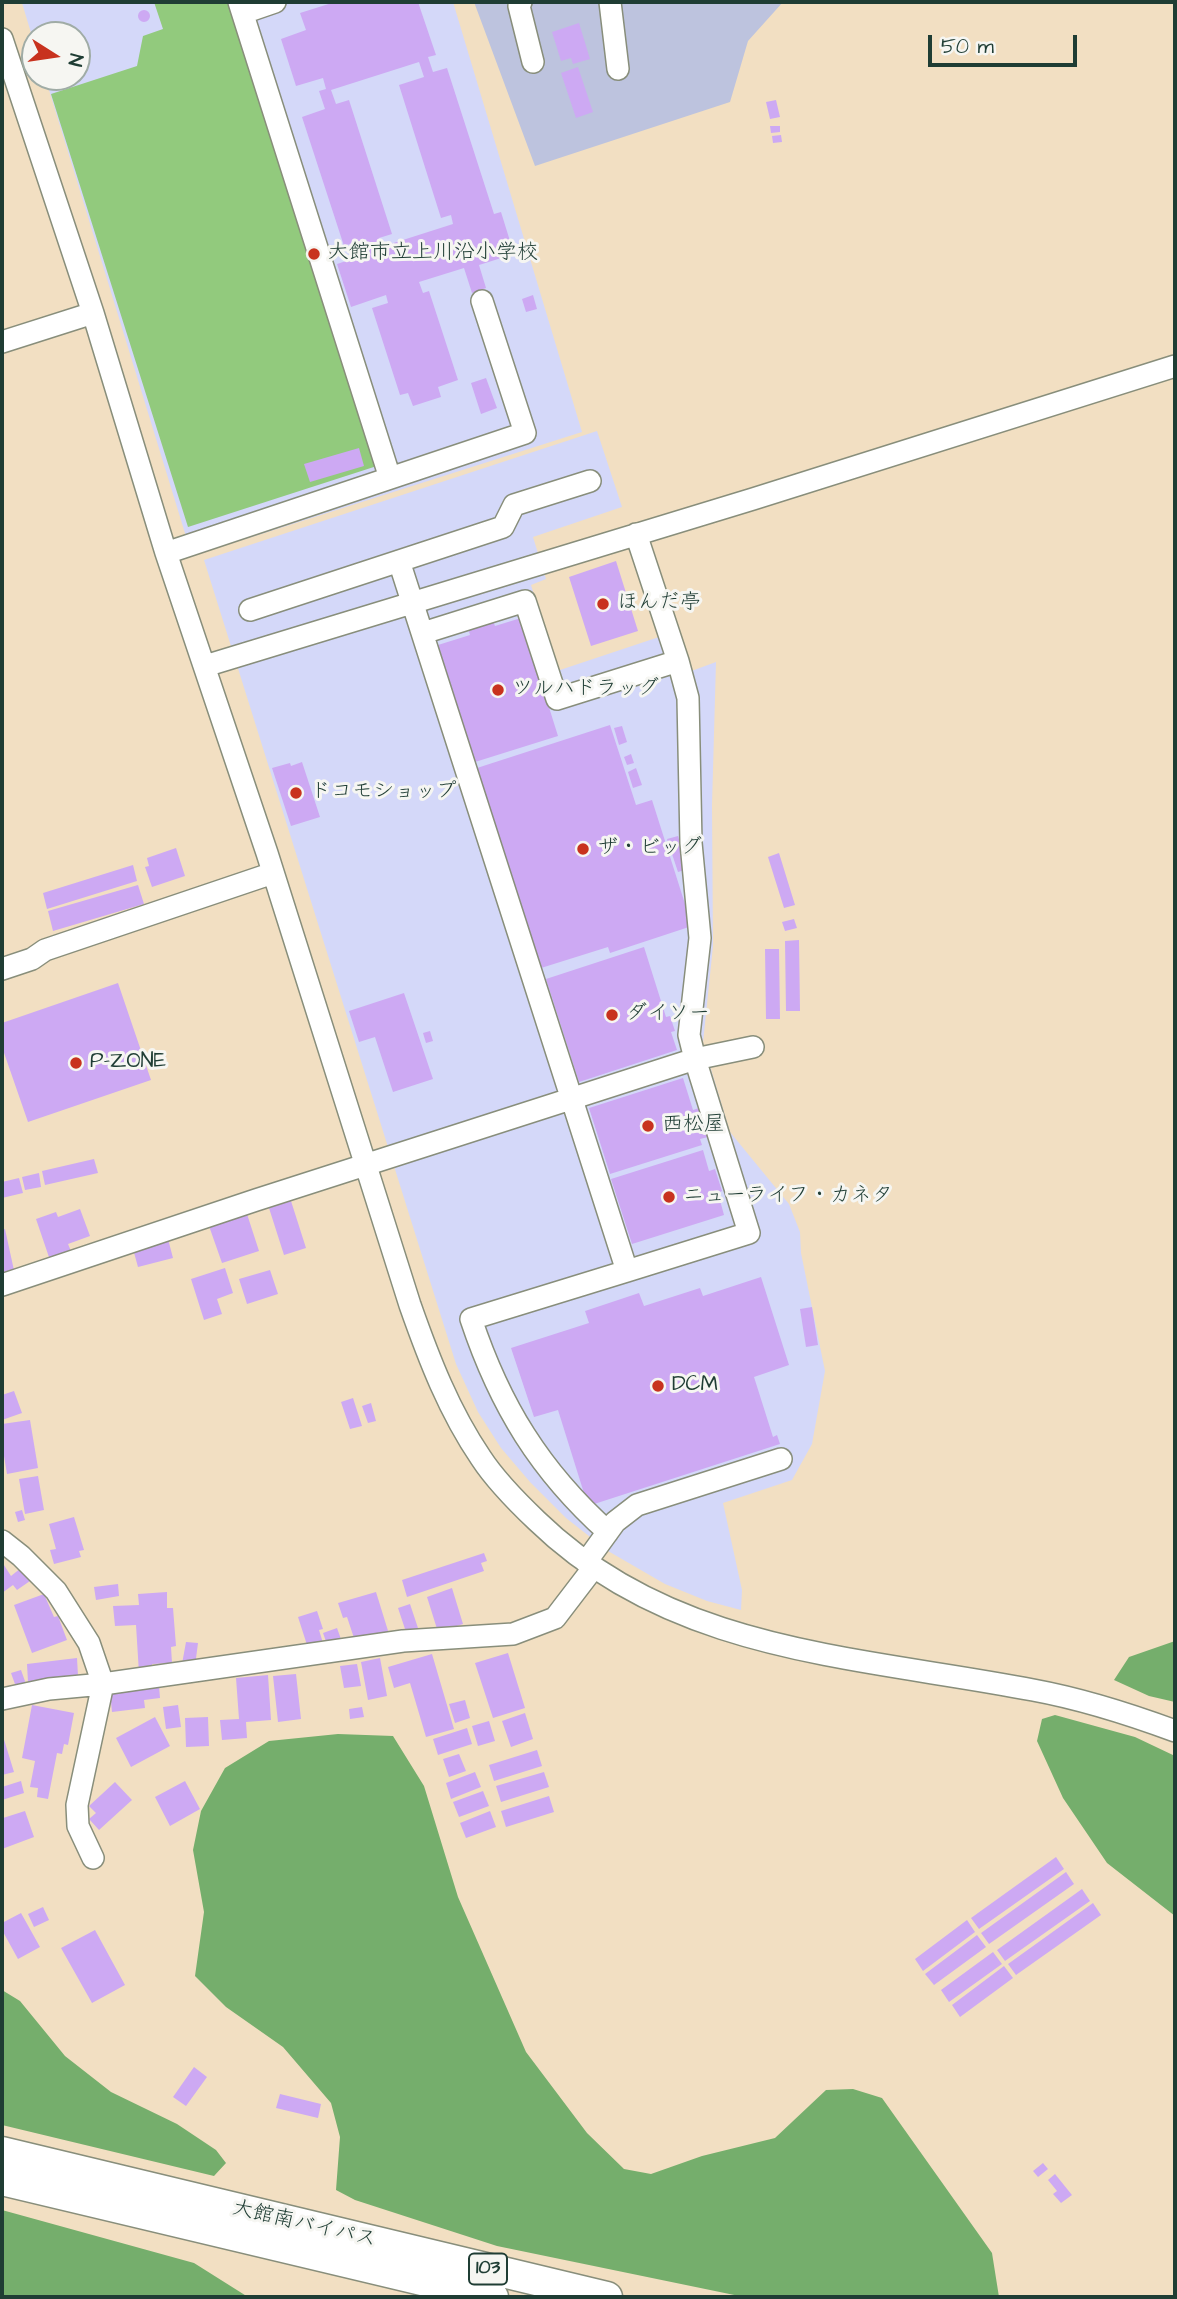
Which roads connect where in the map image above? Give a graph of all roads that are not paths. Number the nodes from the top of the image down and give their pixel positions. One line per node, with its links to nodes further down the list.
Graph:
1 (275, 2): 4 (street)
2 (521, 2): 6 (street)
3 (610, 2): 7 (street)
4 (241, 7): 12 (street)
5 (2, 39): 9 (street)
6 (533, 62)
7 (618, 69)
8 (482, 302): 12 (street)
9 (93, 313): 10 (street); 15 (street)
10 (2, 342)
11 (1175, 366): 14 (street)
12 (390, 478): 15 (street)
13 (590, 481): 16 (street)
14 (636, 534): 17 (street); 21 (street)
15 (166, 553): 20 (street)
16 (399, 561): 17 (street); 18 (street)
17 (413, 604): 19 (street); 20 (street)
18 (250, 610)
19 (423, 633): 21 (street); 26 (street)
20 (205, 666): 22 (street)
21 (680, 668): 25 (street)
22 (273, 873): 23 (street); 27 (street)
23 (2, 969)
24 (753, 1047): 25 (street)
25 (695, 1059): 26 (street); 28 (street)
26 (572, 1100): 27 (street); 28 (street)
27 (366, 1166): 29 (street); 33 (street)
28 (627, 1271): 31 (street)
29 (2, 1285)
30 (781, 1459): 31 (street)
31 (608, 1532): 33 (street)
32 (2, 1541): 34 (street)
33 (590, 1565): 34 (street); 36 (street)
34 (103, 1684): 35 (street); 37 (street)
35 (2, 1699)
36 (1175, 1731)
37 (93, 1858)
38 (2, 2152): 40 (highway, 大館南バイパス / 103)
39 (2, 2180): 40 (highway, 大館南バイパス / 103)
40 (147, 2201): 41 (highway, 大館南バイパス / 103)
41 (366, 2253): 42 (highway, 大館南バイパス / 103); 43 (highway, 大館南バイパス / 103)
42 (494, 2297)
43 (607, 2297)

